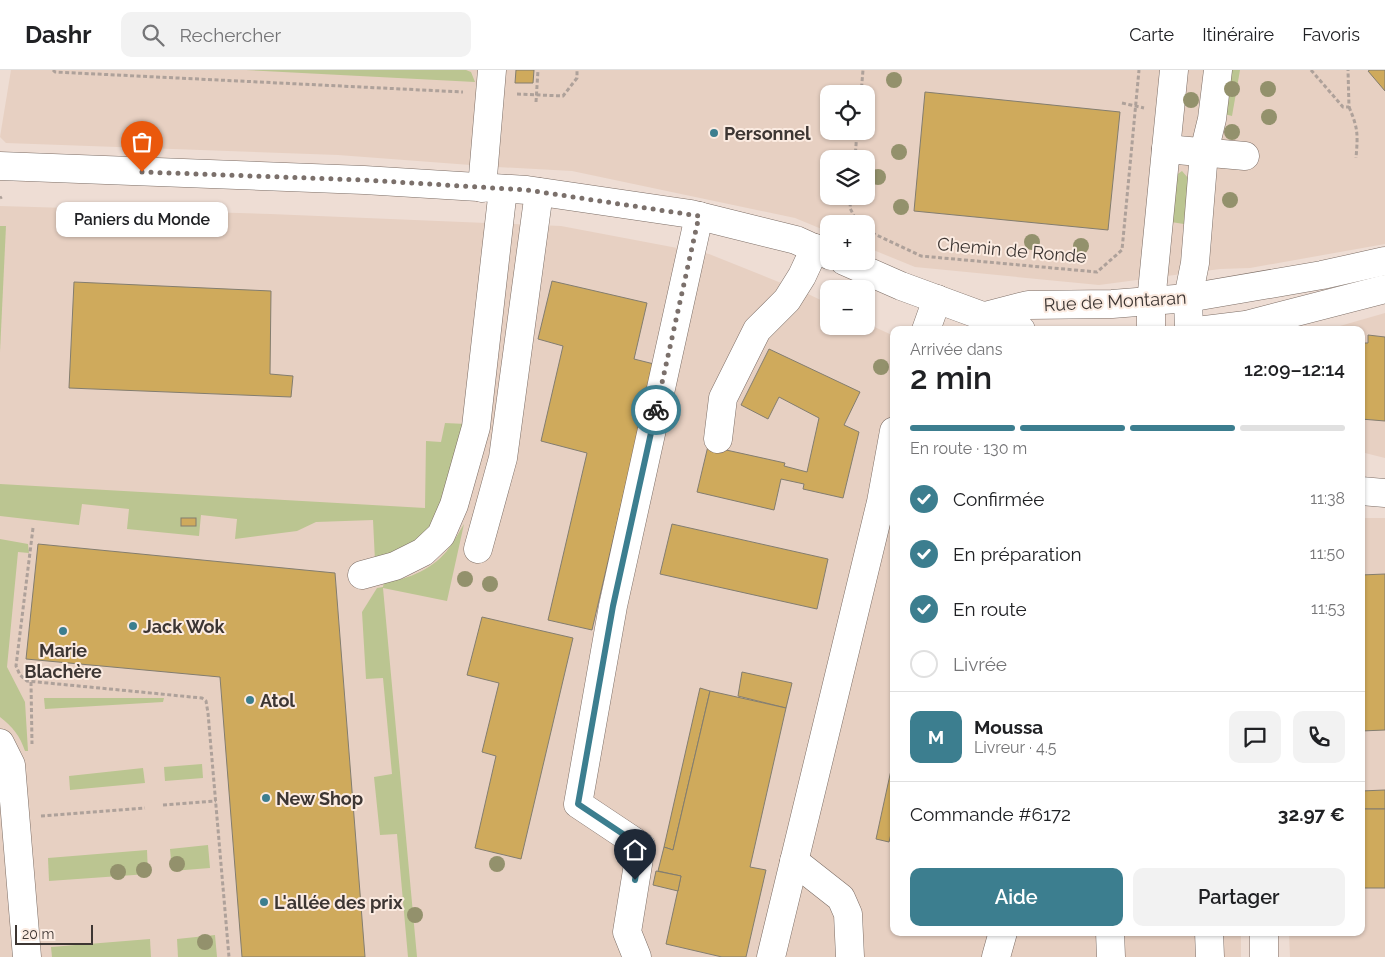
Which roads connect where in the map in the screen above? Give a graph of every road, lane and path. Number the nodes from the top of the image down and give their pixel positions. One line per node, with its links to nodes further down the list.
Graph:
1 (53, 70): 10 (path)
2 (538, 70): 12 (path)
3 (577, 70): 12 (path)
4 (863, 70): 11 (path)
5 (1139, 70): 15 (path, Chemin de Ronde)
6 (1174, 70): 18 (street)
7 (1218, 70): 20 (street)
8 (1311, 70): 16 (path)
9 (1348, 70): 16 (path)
10 (491, 81): 12 (path); 23 (street)
11 (862, 85)
12 (537, 95): 13 (path)
13 (536, 102)
14 (1122, 103): 15 (path)
15 (1135, 106): 17 (path); 26 (path, Chemin de Ronde)
16 (1349, 107): 19 (path)
17 (1152, 111)
18 (1166, 148): 20 (street); 34 (street)
19 (1356, 158)
20 (1203, 162): 21 (street); 32 (street)
21 (1242, 164)
22 (0, 166): 23 (street)
23 (493, 188): 24 (street); 48 (street)
24 (539, 192): 25 (street); 47 (street)
25 (699, 216): 27 (street); 63 (street)
26 (875, 234)
27 (820, 251)
28 (820, 254): 41 (street)
29 (1385, 261): 32 (street, Rue de Montaran)
30 (865, 270): 33 (street)
31 (1385, 289): 40 (street)
32 (1188, 298): 34 (street, Rue de Montaran); 39 (street)
33 (937, 299): 35 (street); 36 (street)
34 (1151, 302): 35 (street, Rue de Montaran); 38 (street)
35 (984, 316): 37 (street)
36 (927, 326)
37 (1010, 326)
38 (1151, 326)
39 (1189, 326)
40 (1238, 326)
41 (718, 439)
42 (890, 466): 44 (street)
43 (1365, 491): 45 (street)
44 (887, 493): 56 (street)
45 (1385, 493)
46 (33, 528): 49 (path)
47 (478, 549)
48 (362, 575)
49 (31, 682): 51 (path); 52 (path)
50 (0, 743): 61 (street)
51 (32, 748)
52 (216, 802): 53 (path); 62 (path)
53 (163, 805)
54 (145, 808): 55 (path)
55 (35, 816)
56 (794, 861): 64 (street); 65 (street)
57 (1002, 936): 66 (street)
58 (1110, 936): 67 (street)
59 (1209, 936): 68 (street)
60 (1264, 936): 69 (street)
61 (27, 957)
62 (229, 957)
63 (637, 957)
64 (771, 957)
65 (850, 957)
66 (996, 957)
67 (1111, 957)
68 (1210, 957)
69 (1264, 957)

